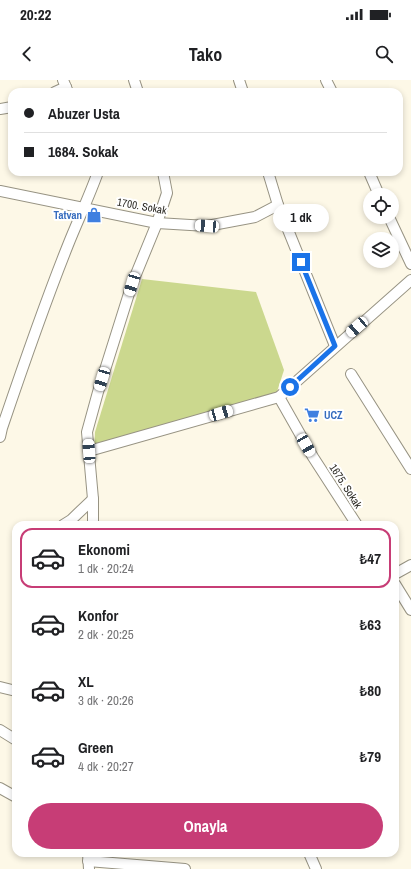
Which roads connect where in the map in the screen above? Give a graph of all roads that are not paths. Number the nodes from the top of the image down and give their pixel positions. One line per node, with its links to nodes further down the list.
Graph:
1 (96, 176): 8 (street)
2 (164, 176): 9 (street)
3 (269, 176): 7 (street)
4 (371, 176): 5 (street)
5 (376, 188)
6 (0, 191): 8 (street, 1700. Sokak)
7 (278, 205): 9 (street, 1700. Sokak); 13 (street)
8 (84, 208): 9 (street, 1700. Sokak); 16 (street)
9 (157, 223): 17 (street)
10 (393, 224): 11 (street)
11 (411, 264)
12 (411, 280): 13 (street)
13 (335, 346): 15 (street)
14 (351, 374): 18 (street)
15 (279, 397): 17 (street); 22 (street, 1675. Sokak)
16 (0, 437)
17 (89, 451): 19 (street)
18 (411, 470)
19 (93, 499): 20 (street); 21 (street)
20 (69, 521)
21 (93, 521)
22 (354, 521)
23 (411, 564): 24 (street)
24 (399, 572)
25 (399, 590): 26 (street)
26 (411, 610)
27 (0, 687): 28 (street)
28 (12, 690)
29 (0, 730): 30 (street)
30 (12, 738)
31 (0, 788): 32 (street)
32 (12, 795)
33 (311, 857): 36 (street)
34 (88, 861): 35 (street)
35 (185, 869)
36 (316, 869)

